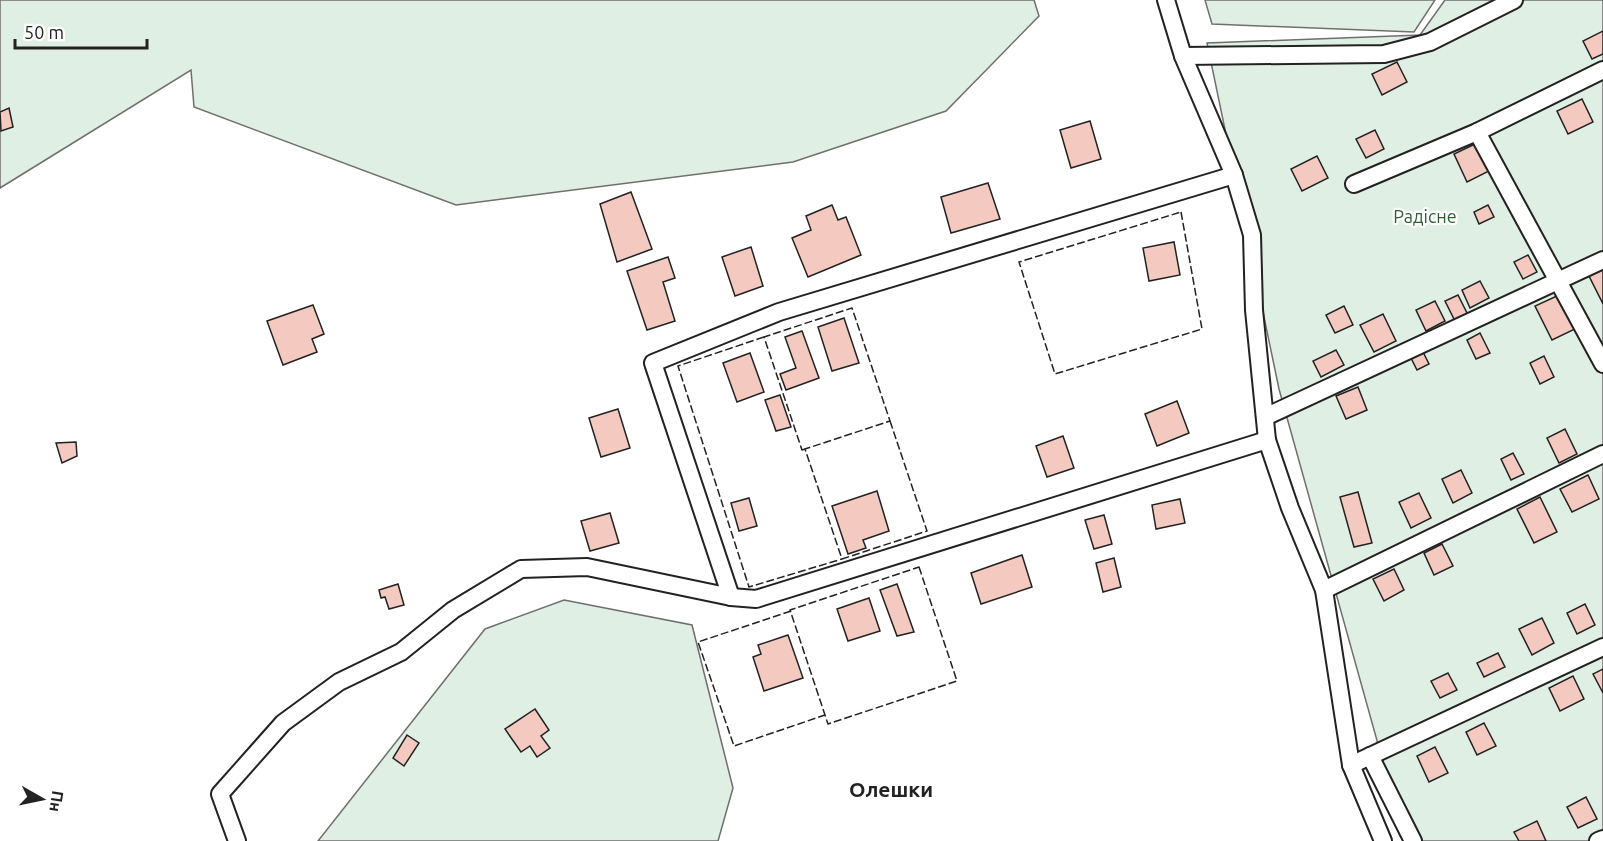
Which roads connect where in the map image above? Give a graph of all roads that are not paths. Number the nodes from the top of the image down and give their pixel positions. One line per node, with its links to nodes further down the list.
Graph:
1 (1166, 0): 3 (street)
2 (1514, 0): 3 (street)
3 (1183, 56): 6 (street)
4 (1603, 70): 5 (street)
5 (1477, 132): 7 (street); 9 (street)
6 (1234, 175): 11 (street); 15 (street)
7 (1354, 184)
8 (1603, 260): 9 (street)
9 (1557, 282): 10 (street); 11 (street)
10 (1603, 364)
11 (1265, 417): 12 (street)
12 (1267, 440): 14 (street); 15 (street)
13 (1603, 454): 14 (street)
14 (1324, 590): 18 (street)
15 (731, 597): 20 (street)
16 (1603, 647): 17 (street)
17 (1370, 756): 18 (street); 22 (street)
18 (1351, 765): 21 (street)
19 (1603, 839): 23 (street)
20 (237, 841)
21 (1383, 841)
22 (1413, 841)
23 (1598, 841)

